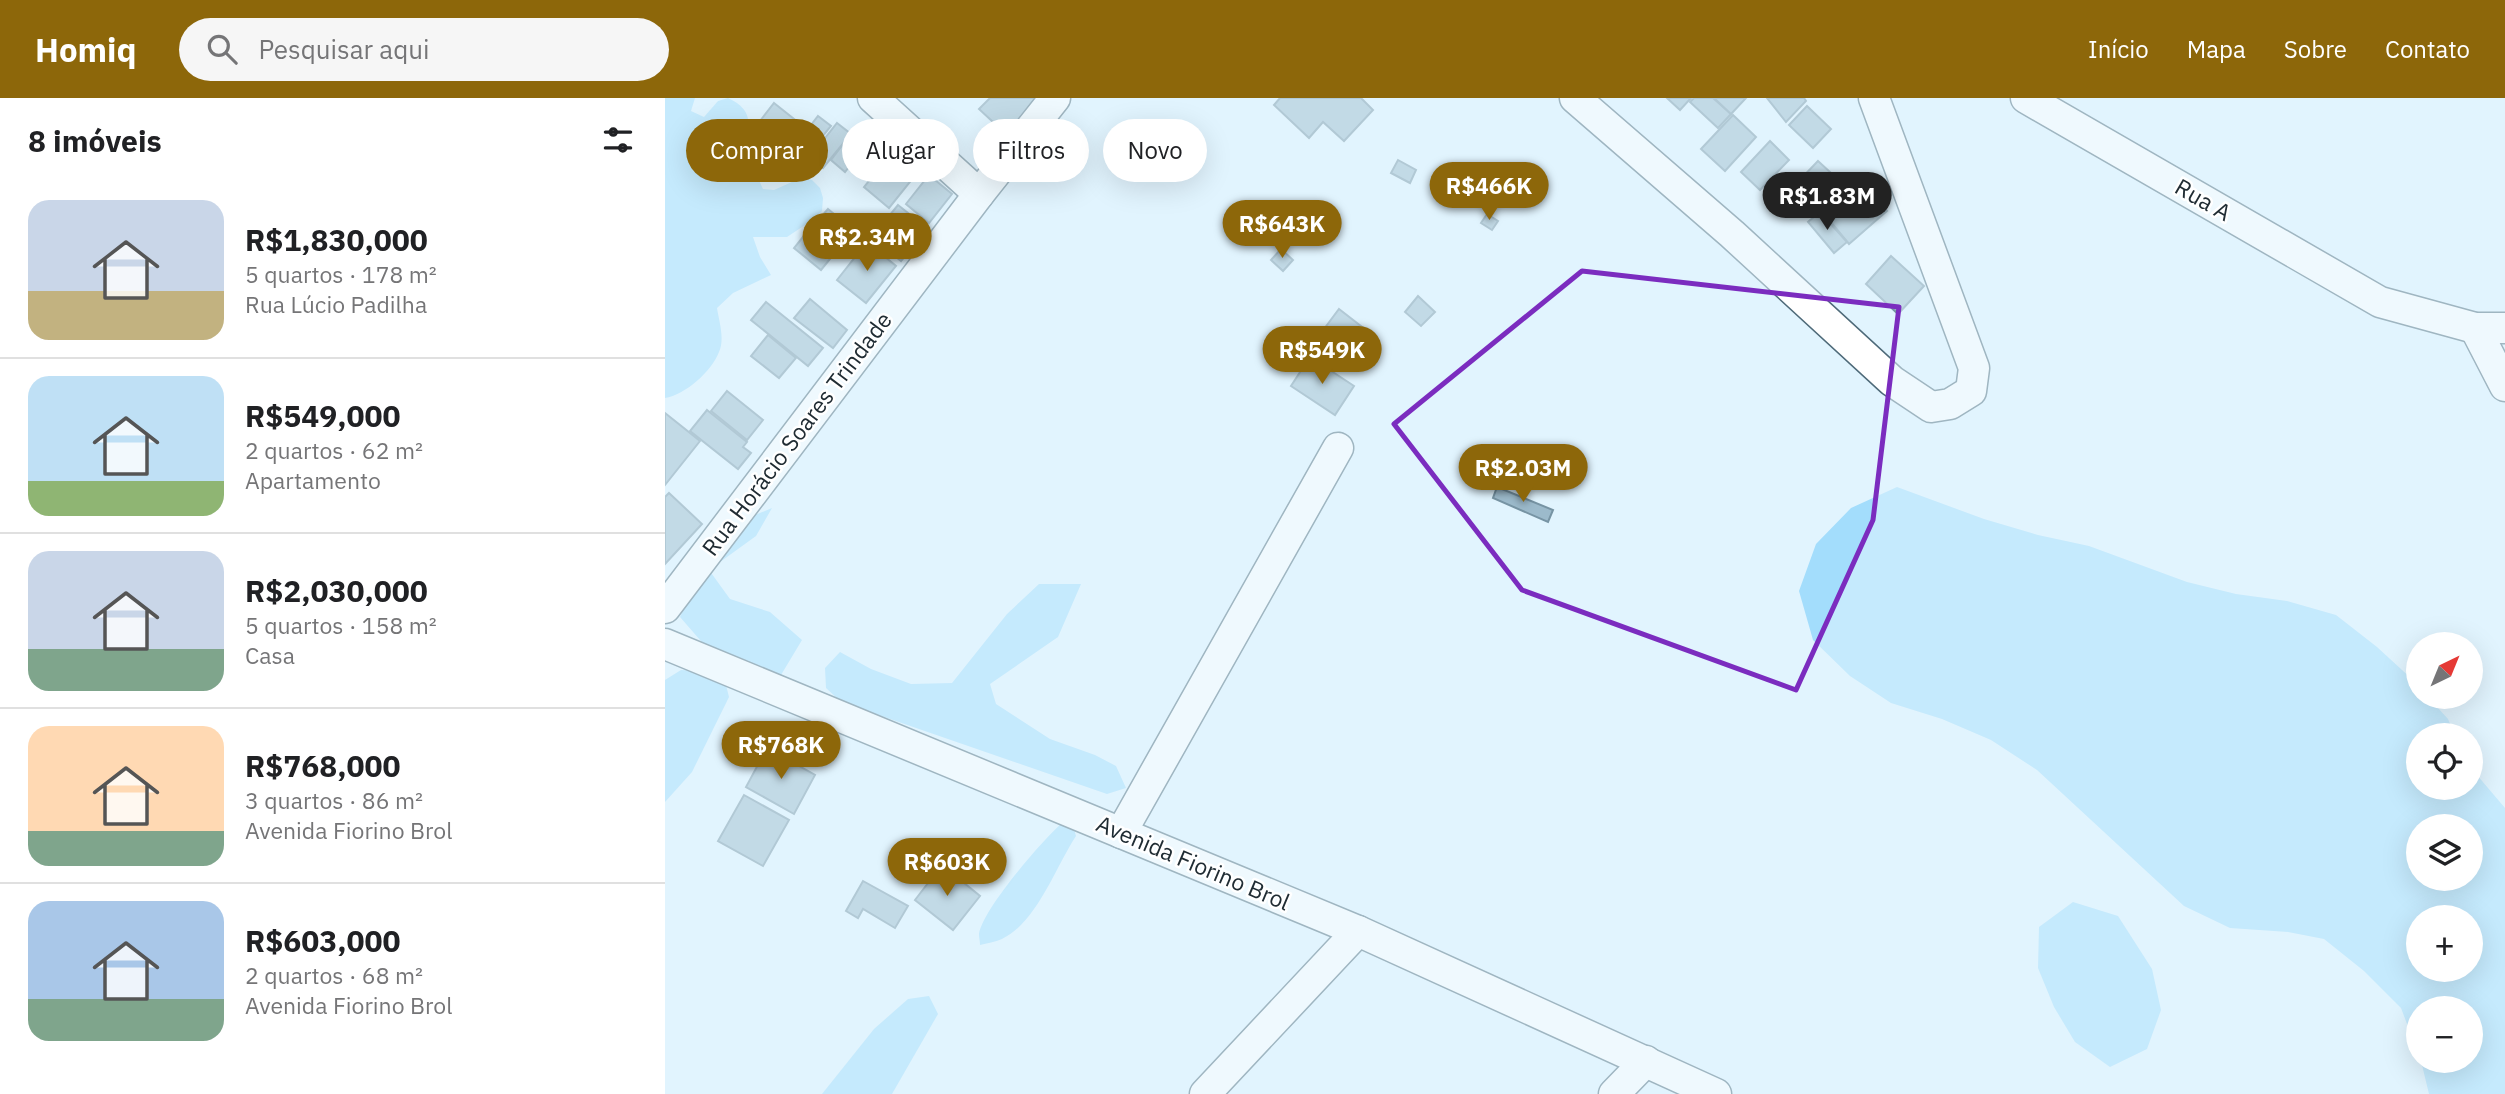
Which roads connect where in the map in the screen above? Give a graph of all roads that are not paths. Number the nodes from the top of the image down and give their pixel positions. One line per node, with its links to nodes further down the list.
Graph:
1 (873, 98): 6 (street)
2 (1055, 98): 6 (street, Rua Horácio Soares Trindade)
3 (1575, 98): 4 (street)
4 (1874, 98)
5 (2027, 98): 7 (street, Rua A)
6 (979, 194): 11 (street, Rua Horácio Soares Trindade)
7 (2475, 328): 8 (street, Rua A); 9 (street)
8 (2505, 328)
9 (2505, 386)
10 (1338, 448): 13 (street)
11 (665, 608)
12 (665, 644): 13 (street, Avenida Fiorino Brol)
13 (1121, 833): 14 (street, Avenida Fiorino Brol)
14 (1358, 931): 15 (street, Avenida Fiorino Brol); 16 (street)
15 (1646, 1061): 17 (street); 18 (street, Avenida Fiorino Brol)
16 (1205, 1094)
17 (1613, 1094)
18 (1716, 1094)

